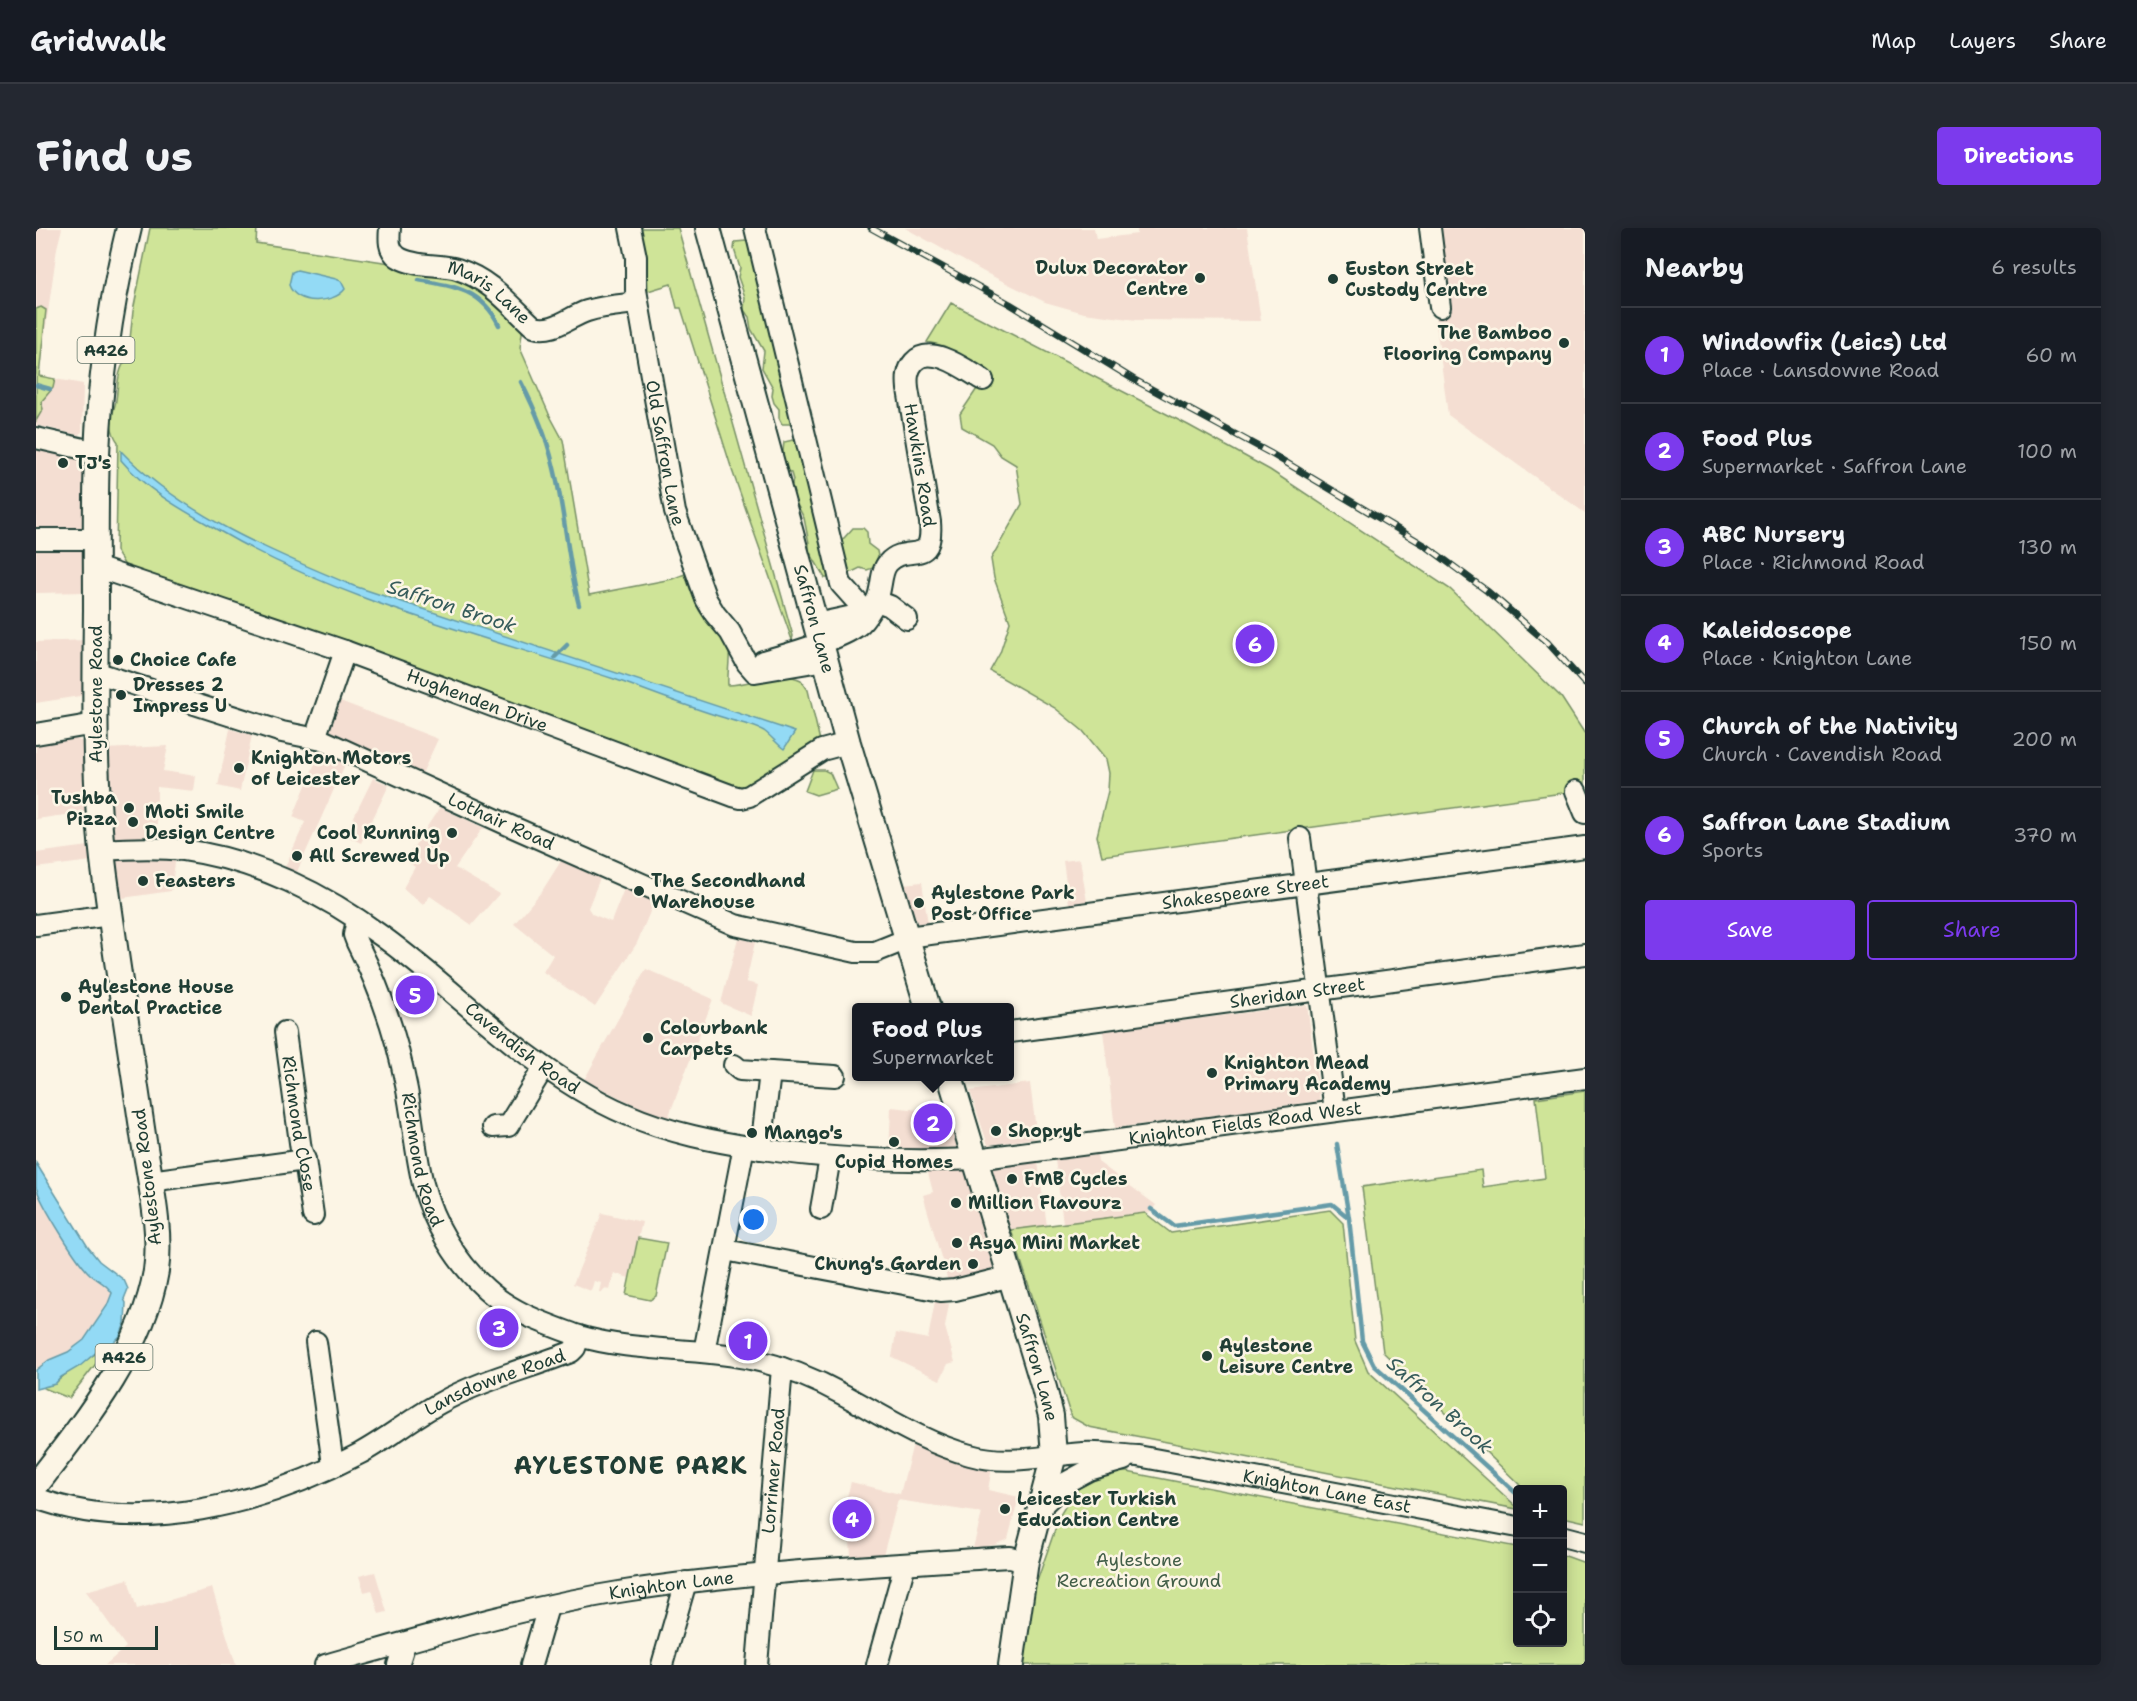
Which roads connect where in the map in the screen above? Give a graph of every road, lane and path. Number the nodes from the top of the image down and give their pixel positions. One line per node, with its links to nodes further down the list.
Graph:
1 (129, 228): 11 (main road, Aylestone Road / A426)
2 (390, 228): 7 (street, Maris Lane)
3 (630, 228): 7 (street, Old Saffron Lane)
4 (708, 228): 17 (main road, Saffron Lane)
5 (755, 228): 15 (street)
6 (1430, 228): 8 (street)
7 (638, 303): 17 (street, Old Saffron Lane)
8 (1440, 307)
9 (983, 380): 15 (street, Hawkins Road)
10 (36, 438): 11 (street)
11 (97, 452): 13 (main road, Aylestone Road / A426)
12 (36, 539): 13 (street)
13 (96, 539): 14 (main road, Aylestone Road / A426)
14 (96, 567): 18 (street, Hughenden Drive); 19 (main road, Aylestone Road / A426)
15 (872, 607): 16 (street); 17 (street)
16 (907, 619)
17 (821, 642): 23 (main road, Saffron Lane)
18 (345, 651): 22 (street); 23 (street, Hughenden Drive)
19 (95, 672): 20 (main road, Aylestone Road / A426); 22 (street, Lothair Road)
20 (94, 724): 21 (street); 28 (main road, Aylestone Road / A426)
21 (36, 734)
22 (315, 738): 33 (street, Lothair Road)
23 (848, 743): 33 (main road, Saffron Lane)
24 (1576, 791): 25 (street)
25 (1585, 813)
26 (1300, 838): 29 (street)
27 (1585, 847): 29 (street, Shakespeare Street)
28 (102, 850): 30 (main road, Aylestone Road / A426); 31 (street, Cavendish Road)
29 (1306, 884): 33 (street, Shakespeare Street); 35 (street)
30 (110, 915): 32 (street); 51 (main road, Aylestone Road / A426)
31 (357, 919): 40 (street, Cavendish Road); 56 (street, Richmond Road)
32 (36, 926)
33 (906, 941): 36 (main road, Saffron Lane)
34 (1585, 954): 35 (street, Sheridan Street)
35 (1319, 990): 37 (street, Sheridan Street); 45 (street)
36 (926, 1003)
37 (1014, 1031)
38 (285, 1032): 50 (street, Richmond Close)
39 (734, 1065): 41 (street)
40 (544, 1067): 46 (street); 47 (street, Cavendish Road)
41 (770, 1072): 42 (street); 47 (street)
42 (835, 1076)
43 (1585, 1078): 45 (street, Knighton Fields Road West)
44 (951, 1081): 49 (main road, Saffron Lane)
45 (1335, 1111): 49 (street, Knighton Fields Road West)
46 (493, 1127)
47 (752, 1148): 48 (street, Cavendish Road); 54 (street)
48 (830, 1158): 49 (street, Cavendish Road); 52 (street)
49 (976, 1159): 55 (main road, Saffron Lane)
50 (305, 1160): 51 (street); 53 (street, Richmond Close)
51 (150, 1181): 63 (main road, Aylestone Road / A426)
52 (821, 1209)
53 (313, 1215)
54 (725, 1250): 55 (street); 58 (street)
55 (1011, 1276): 60 (main road, Saffron Lane)
56 (579, 1336): 58 (street, Lansdowne Road); 62 (street, Lansdowne Road)
57 (316, 1342): 62 (street)
58 (704, 1352): 59 (street, Lansdowne Road)
59 (782, 1368): 60 (street, Lansdowne Road); 71 (street, Lorrimer Road)
60 (1054, 1455): 61 (street, Knighton Lane East); 65 (main road, Saffron Lane)
61 (1138, 1456): 65 (street, Knighton Lane East); 66 (street, Knighton Lane East)
62 (333, 1465): 64 (street, Lansdowne Road)
63 (36, 1485)
64 (36, 1498)
65 (1040, 1507): 69 (main road, Saffron Lane)
66 (1513, 1526)
67 (1567, 1537): 68 (street)
68 (1585, 1542)
69 (1026, 1561): 70 (street, Knighton Lane); 81 (main road, Saffron Lane)
70 (905, 1564): 71 (street, Knighton Lane); 80 (street)
71 (764, 1574): 72 (street, Knighton Lane); 79 (street, Lorrimer Road)
72 (686, 1582): 73 (street, Knighton Lane); 78 (street)
73 (548, 1607): 74 (street, Knighton Lane); 77 (street)
74 (405, 1642): 75 (street, Knighton Lane); 76 (street)
75 (325, 1665)
76 (398, 1665)
77 (531, 1665)
78 (662, 1665)
79 (757, 1665)
80 (877, 1665)
81 (1011, 1665)

